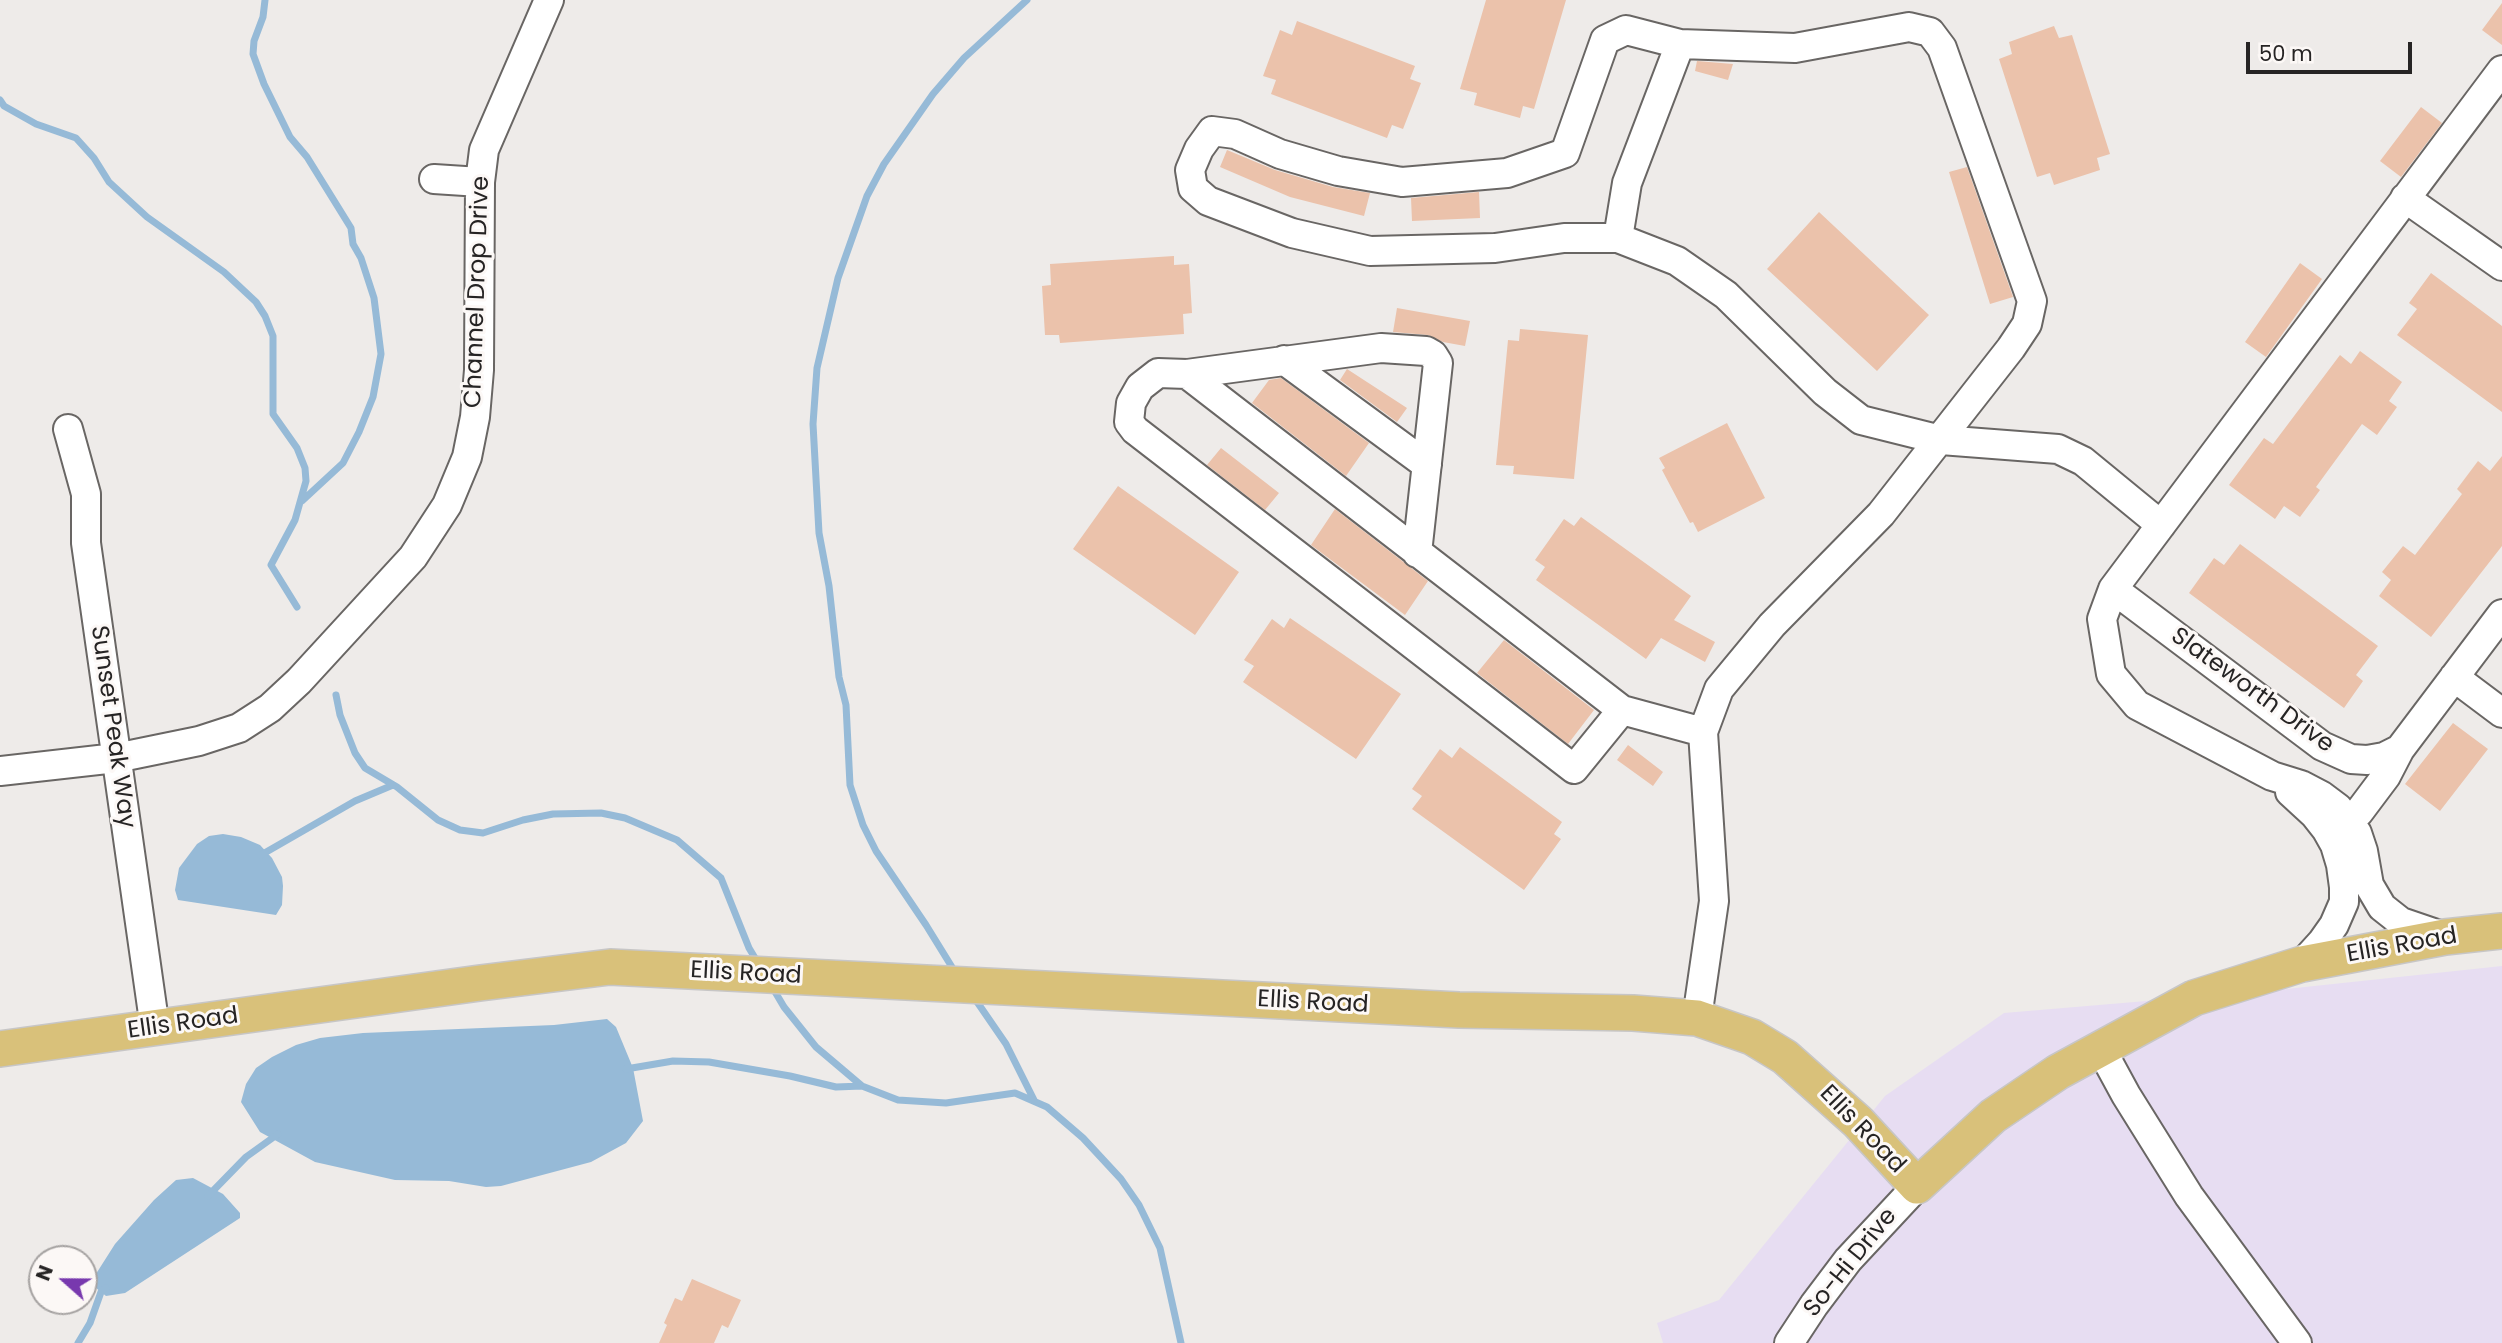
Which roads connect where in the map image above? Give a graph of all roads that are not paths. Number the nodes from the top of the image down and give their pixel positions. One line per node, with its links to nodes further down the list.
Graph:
1 (549, 0): 5 (street, Channel Drop Drive)
2 (1680, 44): 7 (street); 7 (street); 12 (street)
3 (2502, 70): 6 (street, Slateworth Drive)
4 (434, 179): 5 (street)
5 (480, 182): 23 (street, Channel Drop Drive)
6 (2405, 198): 8 (street); 14 (street, Slateworth Drive)
7 (1618, 238): 12 (street)
8 (2502, 266)
9 (1284, 360): 10 (street); 13 (street); 13 (street)
10 (1187, 374): 15 (street); 19 (street)
11 (68, 429): 23 (street, Sunset Peak Way)
12 (1941, 440): 14 (street); 21 (street)
13 (1427, 465): 15 (street)
14 (2161, 524): 16 (street, Slateworth Drive)
15 (1417, 553): 19 (street)
16 (2113, 589): 22 (street, Slateworth Drive); 25 (street, Slateworth Drive)
17 (2502, 614): 18 (street)
18 (2454, 677): 20 (street); 22 (street)
19 (1622, 710): 21 (street)
20 (2502, 713)
21 (1703, 732): 30 (street)
22 (2400, 749): 26 (street)
23 (116, 758): 24 (street, Channel Drop Drive); 31 (street, Sunset Peak Way)
24 (0, 772)
25 (2272, 776): 26 (street, Slateworth Drive); 29 (street, Slateworth Drive)
26 (2350, 821): 28 (street, Slateworth Drive)
27 (2502, 930): 28 (main road, Ellis Road)
28 (2445, 937): 29 (main road, Ellis Road)
29 (2302, 964): 33 (main road, Ellis Road)
30 (1697, 1018): 31 (main road, Ellis Road); 34 (main road, Ellis Road)
31 (155, 1028): 32 (main road, Ellis Road)
32 (0, 1049)
33 (2101, 1049): 34 (main road, Ellis Road); 36 (street)
34 (1917, 1186): 35 (street, So-Hi Drive)
35 (1789, 1343)
36 (2297, 1343)

